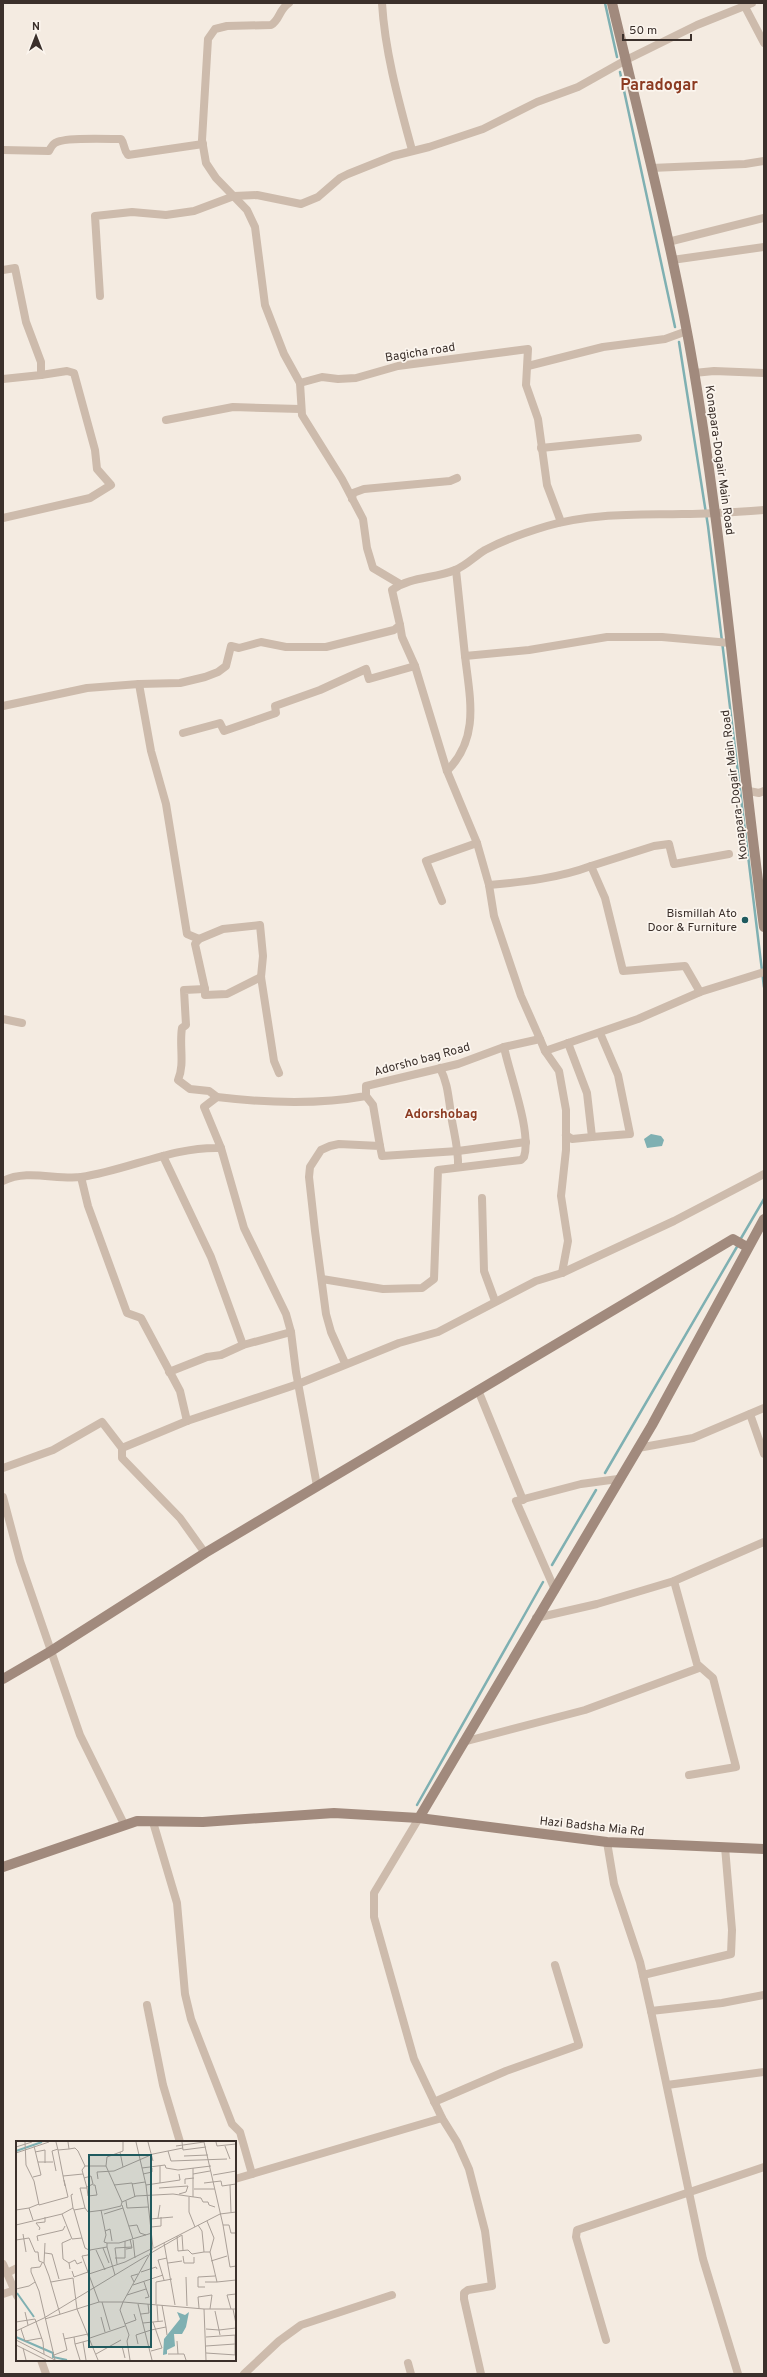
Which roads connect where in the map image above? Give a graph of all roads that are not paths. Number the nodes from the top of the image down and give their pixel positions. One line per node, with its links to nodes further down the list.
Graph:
1 (289, 3): 8 (street)
2 (382, 3): 10 (street)
3 (612, 3): 7 (main road, Konapara-Dogair Main Road)
4 (752, 3): 5 (street)
5 (743, 5): 6 (street); 7 (street)
6 (764, 43)
7 (626, 60): 10 (street); 12 (main road, Konapara-Dogair Main Road)
8 (203, 144): 9 (street); 13 (street)
9 (3, 150)
10 (412, 150): 13 (street)
11 (764, 161): 12 (street)
12 (651, 168): 15 (main road, Konapara-Dogair Main Road)
13 (234, 196): 19 (street); 26 (street)
14 (764, 218): 15 (street)
15 (668, 242): 17 (main road, Konapara-Dogair Main Road)
16 (764, 247): 17 (street)
17 (672, 260): 20 (main road, Konapara-Dogair Main Road)
18 (3, 270): 24 (street)
19 (100, 296)
20 (687, 331): 21 (street); 22 (main road, Konapara-Dogair Main Road)
21 (528, 366): 26 (street, Bagicha road); 30 (street, Bagicha road)
22 (694, 373): 23 (street); 34 (main road, Konapara-Dogair Main Road)
23 (764, 373)
24 (41, 375): 25 (street); 35 (street)
25 (3, 379)
26 (300, 383): 27 (street)
27 (300, 409): 28 (street); 32 (street)
28 (166, 420)
29 (638, 438): 30 (street)
30 (541, 448): 36 (street, Bagicha road)
31 (457, 478): 32 (street)
32 (352, 499): 38 (street)
33 (764, 510): 34 (street)
34 (714, 514): 36 (street); 40 (main road, Konapara-Dogair Main Road)
35 (3, 518)
36 (562, 522): 37 (street)
37 (456, 570): 38 (street); 41 (street)
38 (400, 584): 39 (street)
39 (400, 625): 42 (street); 43 (street)
40 (730, 643): 41 (street); 47 (main road, Konapara-Dogair Main Road)
41 (465, 656): 46 (street)
42 (415, 666): 45 (street); 46 (street)
43 (139, 684): 44 (street); 56 (street)
44 (3, 706)
45 (183, 733)
46 (447, 771): 49 (street)
47 (749, 791): 48 (street); 53 (main road, Konapara-Dogair Main Road)
48 (764, 792)
49 (477, 843): 52 (street); 54 (street)
50 (729, 854): 51 (street)
51 (591, 866): 52 (street); 60 (street)
52 (489, 885): 64 (street)
53 (762, 891): 55 (main road, Konapara-Dogair Main Road)
54 (442, 901)
55 (764, 928)
56 (199, 939): 58 (street); 59 (street)
57 (760, 973): 60 (street)
58 (261, 977): 59 (street); 69 (street)
59 (205, 989): 71 (street)
60 (700, 992): 63 (street)
61 (3, 1019): 62 (street)
62 (22, 1023)
63 (600, 1032): 65 (street); 73 (street)
64 (540, 1039): 66 (street, Adorsho bag Road); 67 (street)
65 (568, 1043): 67 (street); 73 (street)
66 (504, 1046): 68 (street, Adorsho bag Road); 74 (street)
67 (545, 1051): 72 (street)
68 (440, 1068): 70 (street, Adorsho bag Road); 77 (street)
69 (279, 1073)
70 (366, 1096): 71 (street); 75 (street)
71 (217, 1097): 76 (street)
72 (566, 1135): 73 (street); 86 (street)
73 (592, 1137)
74 (526, 1142): 77 (street); 79 (street)
75 (380, 1146): 77 (street); 87 (street)
76 (222, 1148): 78 (street); 89 (street)
77 (458, 1151): 79 (street)
78 (163, 1156): 81 (street); 90 (street)
79 (458, 1167): 87 (street)
80 (764, 1174): 86 (street)
81 (81, 1177): 82 (street); 92 (street)
82 (3, 1181)
83 (482, 1198): 88 (street)
84 (764, 1219): 85 (main road)
85 (745, 1245): 94 (main road); 99 (main road)
86 (562, 1273): 88 (street)
87 (322, 1279): 91 (street)
88 (495, 1301): 91 (street)
89 (291, 1332): 90 (street); 93 (street)
90 (243, 1344): 92 (street)
91 (345, 1363): 93 (street)
92 (169, 1372): 97 (street)
93 (298, 1384): 97 (street); 103 (street)
94 (478, 1390): 103 (main road); 105 (street)
95 (764, 1408): 96 (street)
96 (750, 1414): 99 (street); 100 (street)
97 (187, 1421): 98 (street)
98 (122, 1448): 101 (street); 107 (street)
99 (638, 1448): 102 (main road)
100 (764, 1454)
101 (3, 1468)
102 (618, 1480): 105 (street); 109 (main road)
103 (317, 1486): 107 (main road)
104 (3, 1498): 111 (street)
105 (523, 1500): 109 (street)
106 (764, 1542): 108 (street)
107 (205, 1553): 111 (main road)
108 (674, 1581): 110 (street); 112 (street)
109 (554, 1590): 110 (main road)
110 (536, 1618): 114 (main road)
111 (51, 1651): 113 (main road); 118 (street)
112 (699, 1668): 114 (street); 115 (street)
113 (3, 1679)
114 (462, 1742): 116 (main road)
115 (689, 1775)
116 (419, 1818): 117 (main road, Hazi Badsha Mia Rd); 119 (main road, Hazi Badsha Mia Rd); 130 (street)
117 (153, 1822): 118 (main road, Hazi Badsha Mia Rd); 134 (street)
118 (124, 1824): 122 (main road, Hazi Badsha Mia Rd)
119 (607, 1842): 120 (main road, Hazi Badsha Mia Rd); 124 (street)
120 (725, 1847): 121 (main road, Hazi Badsha Mia Rd); 124 (street)
121 (764, 1849)
122 (3, 1868)
123 (555, 1965): 130 (street)
124 (643, 1975): 127 (street)
125 (764, 1995): 127 (street)
126 (147, 2005): 132 (street)
127 (651, 2010): 129 (street)
128 (764, 2072): 129 (street)
129 (667, 2085): 136 (street)
130 (434, 2102): 131 (street)
131 (442, 2118): 134 (street); 149 (street)
132 (180, 2141)
133 (764, 2167): 136 (street)
134 (252, 2174): 135 (street)
135 (236, 2178)
136 (689, 2193): 143 (street); 150 (street)
137 (3, 2264): 139 (street)
138 (16, 2268): 139 (street)
139 (7, 2273): 140 (street)
140 (16, 2293): 141 (street)
141 (3, 2294)
142 (392, 2295): 147 (street)
143 (606, 2340)
144 (41, 2361): 146 (street)
145 (408, 2363): 148 (street)
146 (46, 2374)
147 (244, 2374)
148 (411, 2374)
149 (481, 2374)
150 (738, 2374)

